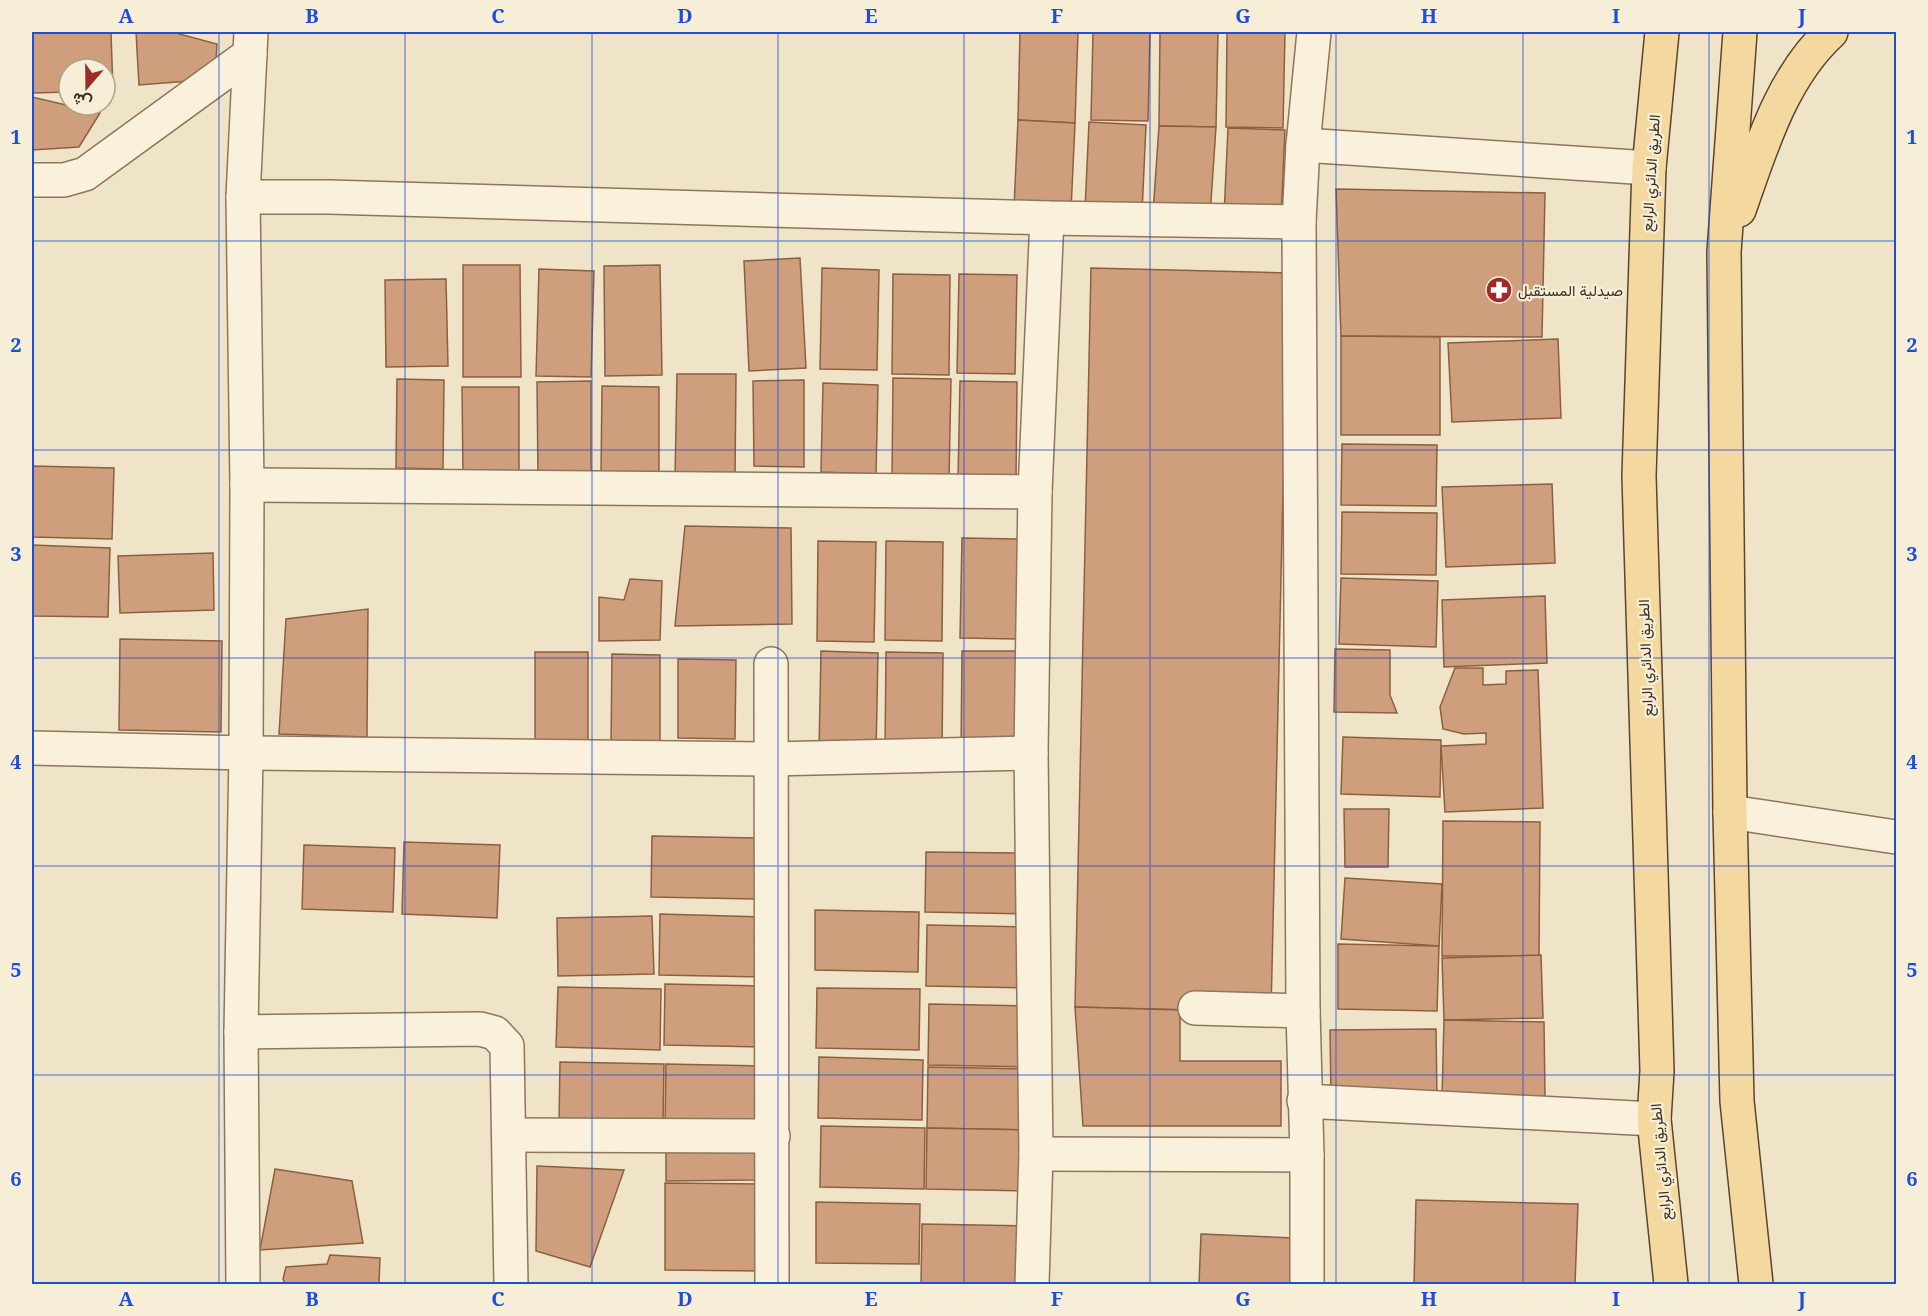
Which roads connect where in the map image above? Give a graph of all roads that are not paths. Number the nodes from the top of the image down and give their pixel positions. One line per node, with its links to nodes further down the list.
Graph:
1 (1314, 32): 6 (street)
2 (1662, 32): 7 (main road, الطريق الدائري الرابع)
3 (1740, 32): 12 (main road)
4 (1831, 32): 12 (main road)
5 (251, 43): 8 (street); 9 (street)
6 (1303, 145): 7 (street); 11 (street)
7 (1649, 168): 26 (main road, الطريق الدائري الرابع)
8 (32, 180)
9 (243, 197): 10 (street); 13 (street)
10 (1047, 218): 11 (street); 14 (street)
11 (1299, 222): 23 (street)
12 (1724, 252): 20 (main road)
13 (247, 485): 14 (street); 17 (street)
14 (1035, 492): 18 (street)
15 (771, 664): 19 (street)
16 (32, 748): 17 (street)
17 (246, 753): 19 (street); 24 (street)
18 (1030, 753): 19 (street); 29 (street)
19 (771, 759): 28 (street)
20 (1730, 812): 21 (street); 37 (main road)
21 (1896, 837)
22 (1195, 1008): 23 (street)
23 (1303, 1011): 25 (street)
24 (241, 1032): 27 (street); 31 (street)
25 (1304, 1101): 26 (street); 30 (street)
26 (1654, 1119): 36 (main road, الطريق الدائري الرابع)
27 (509, 1135): 28 (street); 32 (street)
28 (773, 1136): 33 (street)
29 (1036, 1154): 30 (street); 34 (street)
30 (1307, 1155): 35 (street)
31 (243, 1284)
32 (511, 1284)
33 (772, 1284)
34 (1032, 1284)
35 (1307, 1284)
36 (1671, 1284)
37 (1756, 1284)

